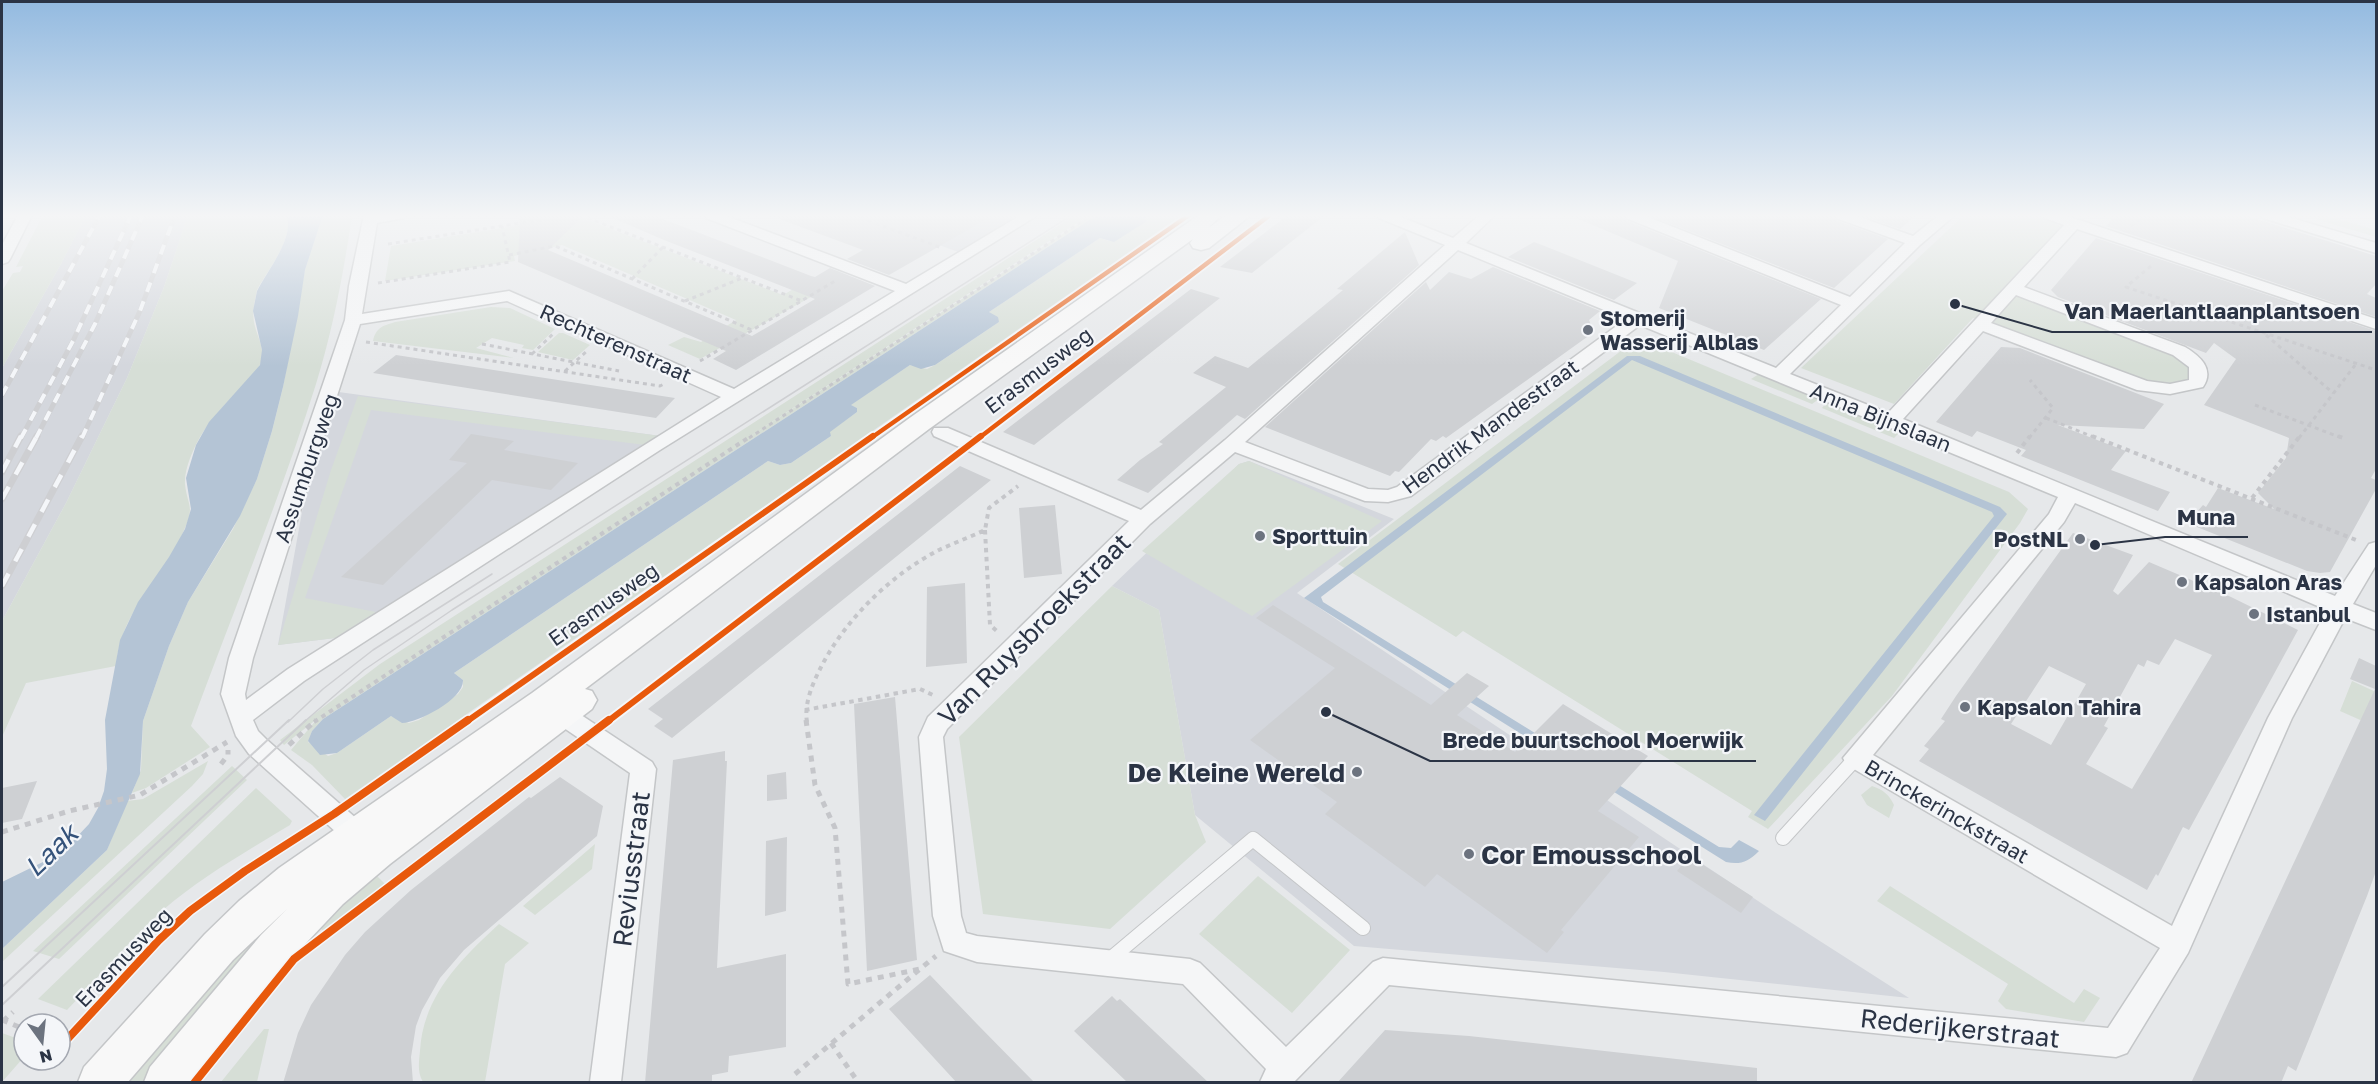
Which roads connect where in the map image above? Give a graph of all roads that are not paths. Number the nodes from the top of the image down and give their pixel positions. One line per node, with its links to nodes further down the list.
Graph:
1 (361, 266): 18 (street, Assumburgweg)
2 (843, 266): 13 (street)
3 (946, 266): 13 (street)
4 (1141, 266): 29 (main road, Erasmusweg)
5 (1170, 266): 22 (main road, Erasmusweg)
6 (1431, 266): 23 (street, Van Ruysbroekstraat)
7 (1507, 266): 15 (street, Anna Bijnslaan)
8 (1758, 266): 14 (street)
9 (1892, 266): 14 (street)
10 (2033, 266): 12 (street)
11 (2202, 266): 17 (street)
12 (2012, 288): 16 (street); 16 (street)
13 (906, 290): 20 (street)
14 (1854, 304): 19 (street)
15 (1637, 319): 19 (street, Anna Bijnslaan); 23 (street, Hendrik Mandestraat)
16 (1978, 324): 21 (street)
17 (2376, 324)
18 (350, 329): 20 (street, Rechterenstraat); 30 (street, Assumburgweg)
19 (1779, 375): 21 (street, Anna Bijnslaan)
20 (735, 396): 30 (street)
21 (1891, 421): 24 (street, Anna Bijnslaan)
22 (941, 432): 25 (street, Van Ruysbroekstraat); 29 (main road, Erasmusweg)
23 (1232, 444): 25 (street, Van Ruysbroekstraat)
24 (2070, 494): 27 (street, Anna Bijnslaan); 31 (street, Brinckerinckstraat)
25 (1143, 519): 36 (street, Van Ruysbroekstraat)
26 (2371, 547): 27 (street, Rederijkerstraat)
27 (2340, 607): 28 (street, Anna Bijnslaan); 35 (street, Rederijkerstraat)
28 (2376, 622)
29 (553, 708): 33 (main road, Erasmusweg); 40 (street, Reviusstraat)
30 (243, 724): 33 (street)
31 (1856, 759): 32 (lane); 35 (street, Brinckerinckstraat)
32 (1784, 838)
33 (367, 844): 38 (main road, Erasmusweg); 39 (main road, Erasmusweg)
34 (1363, 928): 36 (lane)
35 (2178, 944): 37 (street, Rederijkerstraat)
36 (1107, 963): 37 (street)
37 (1281, 1075)
38 (100, 1083)
39 (166, 1083)
40 (606, 1083)

